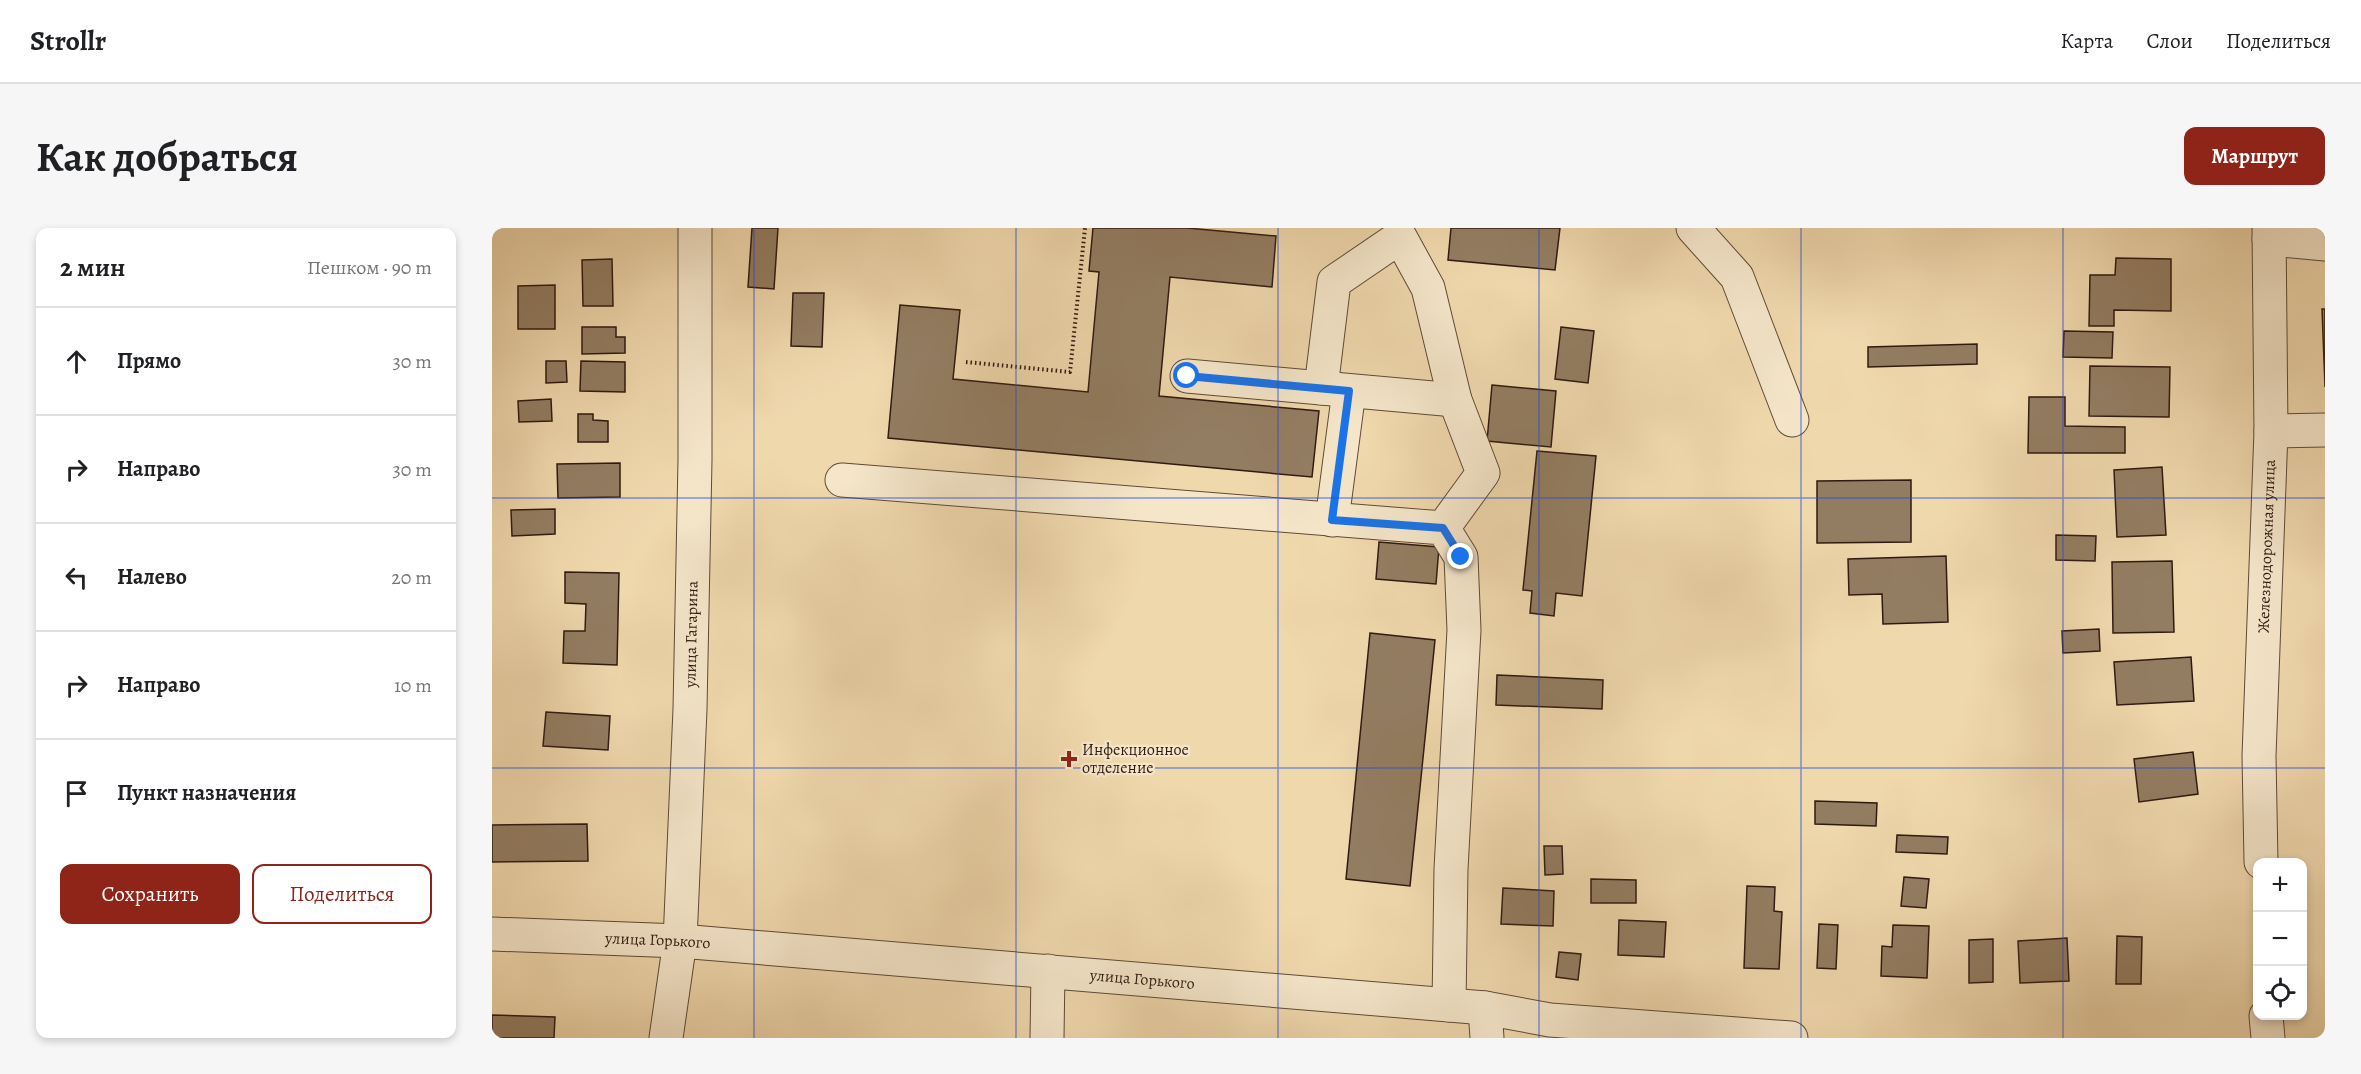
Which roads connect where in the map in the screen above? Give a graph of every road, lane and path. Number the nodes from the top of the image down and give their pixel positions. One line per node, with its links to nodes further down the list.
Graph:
1 (695, 228): 19 (street, улица Гагарина)
2 (1085, 228): 7 (path)
3 (1693, 228): 11 (street)
4 (1400, 233): 9 (street); 10 (street)
5 (2269, 233): 6 (street); 13 (street, Железнодорожная улица)
6 (2325, 244)
7 (966, 362)
8 (1187, 376): 9 (street)
9 (1335, 389): 10 (street); 15 (street)
10 (1455, 400): 16 (street)
11 (1792, 420)
12 (2325, 430): 13 (street)
13 (2271, 431): 17 (street, Железнодорожная улица)
14 (842, 480): 15 (street)
15 (1332, 520): 16 (street)
16 (1443, 528): 21 (street)
17 (2261, 858)
18 (492, 934): 19 (street, улица Горького)
19 (680, 941): 20 (street, улица Горького); 24 (street, улица Гагарина)
20 (1048, 971): 21 (street, улица Горького); 25 (street)
21 (1449, 1005): 23 (street, улица Горького)
22 (2266, 1020): 27 (street)
23 (1486, 1023): 26 (street, улица Горького)
24 (666, 1038)
25 (1047, 1038)
26 (1791, 1038)
27 (2268, 1038)

